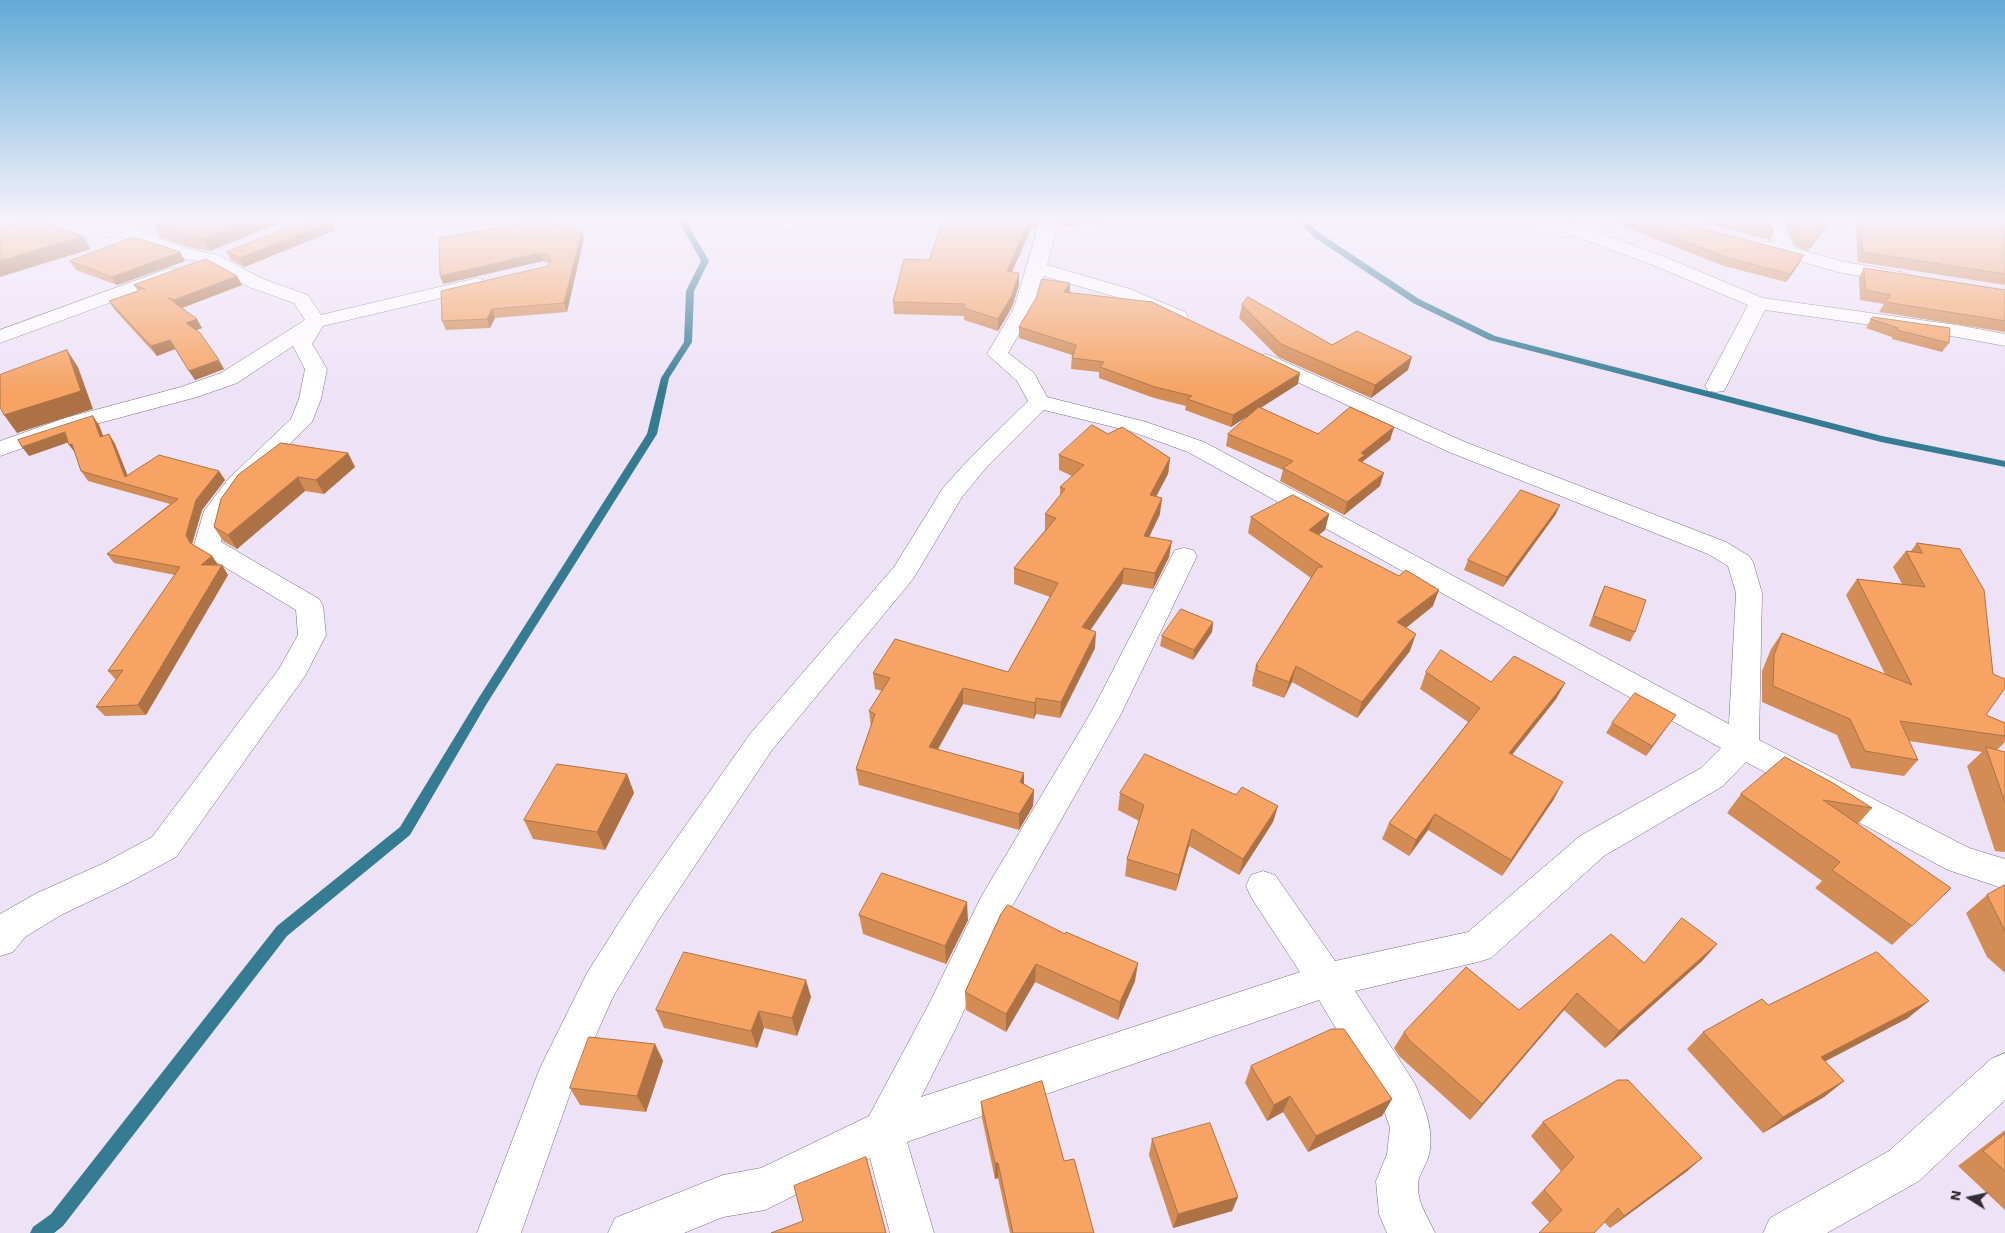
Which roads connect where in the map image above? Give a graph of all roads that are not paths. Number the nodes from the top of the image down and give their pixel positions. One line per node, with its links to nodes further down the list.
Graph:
1 (166, 276): 12 (street)
2 (247, 276): 10 (street)
3 (1035, 276): 16 (street)
4 (1064, 276): 11 (street)
5 (1693, 276): 9 (street)
6 (1895, 276): 7 (street)
7 (1915, 279)
8 (498, 280): 10 (street)
9 (1759, 304): 13 (street); 15 (street)
10 (316, 322): 17 (street); 22 (street)
11 (1198, 326)
12 (0, 337)
13 (2005, 340)
14 (1247, 351): 19 (street)
15 (1716, 386)
16 (1039, 402): 19 (street); 26 (street)
17 (0, 449)
18 (1184, 556): 25 (street)
19 (1743, 746): 20 (street); 23 (street)
20 (2005, 874)
21 (1263, 886): 23 (street)
22 (0, 940)
23 (1327, 980): 25 (street); 29 (street)
24 (2005, 1073): 30 (street)
25 (883, 1130): 27 (street); 28 (street)
26 (499, 1233)
27 (630, 1233)
28 (912, 1233)
29 (1413, 1233)
30 (1785, 1233)

